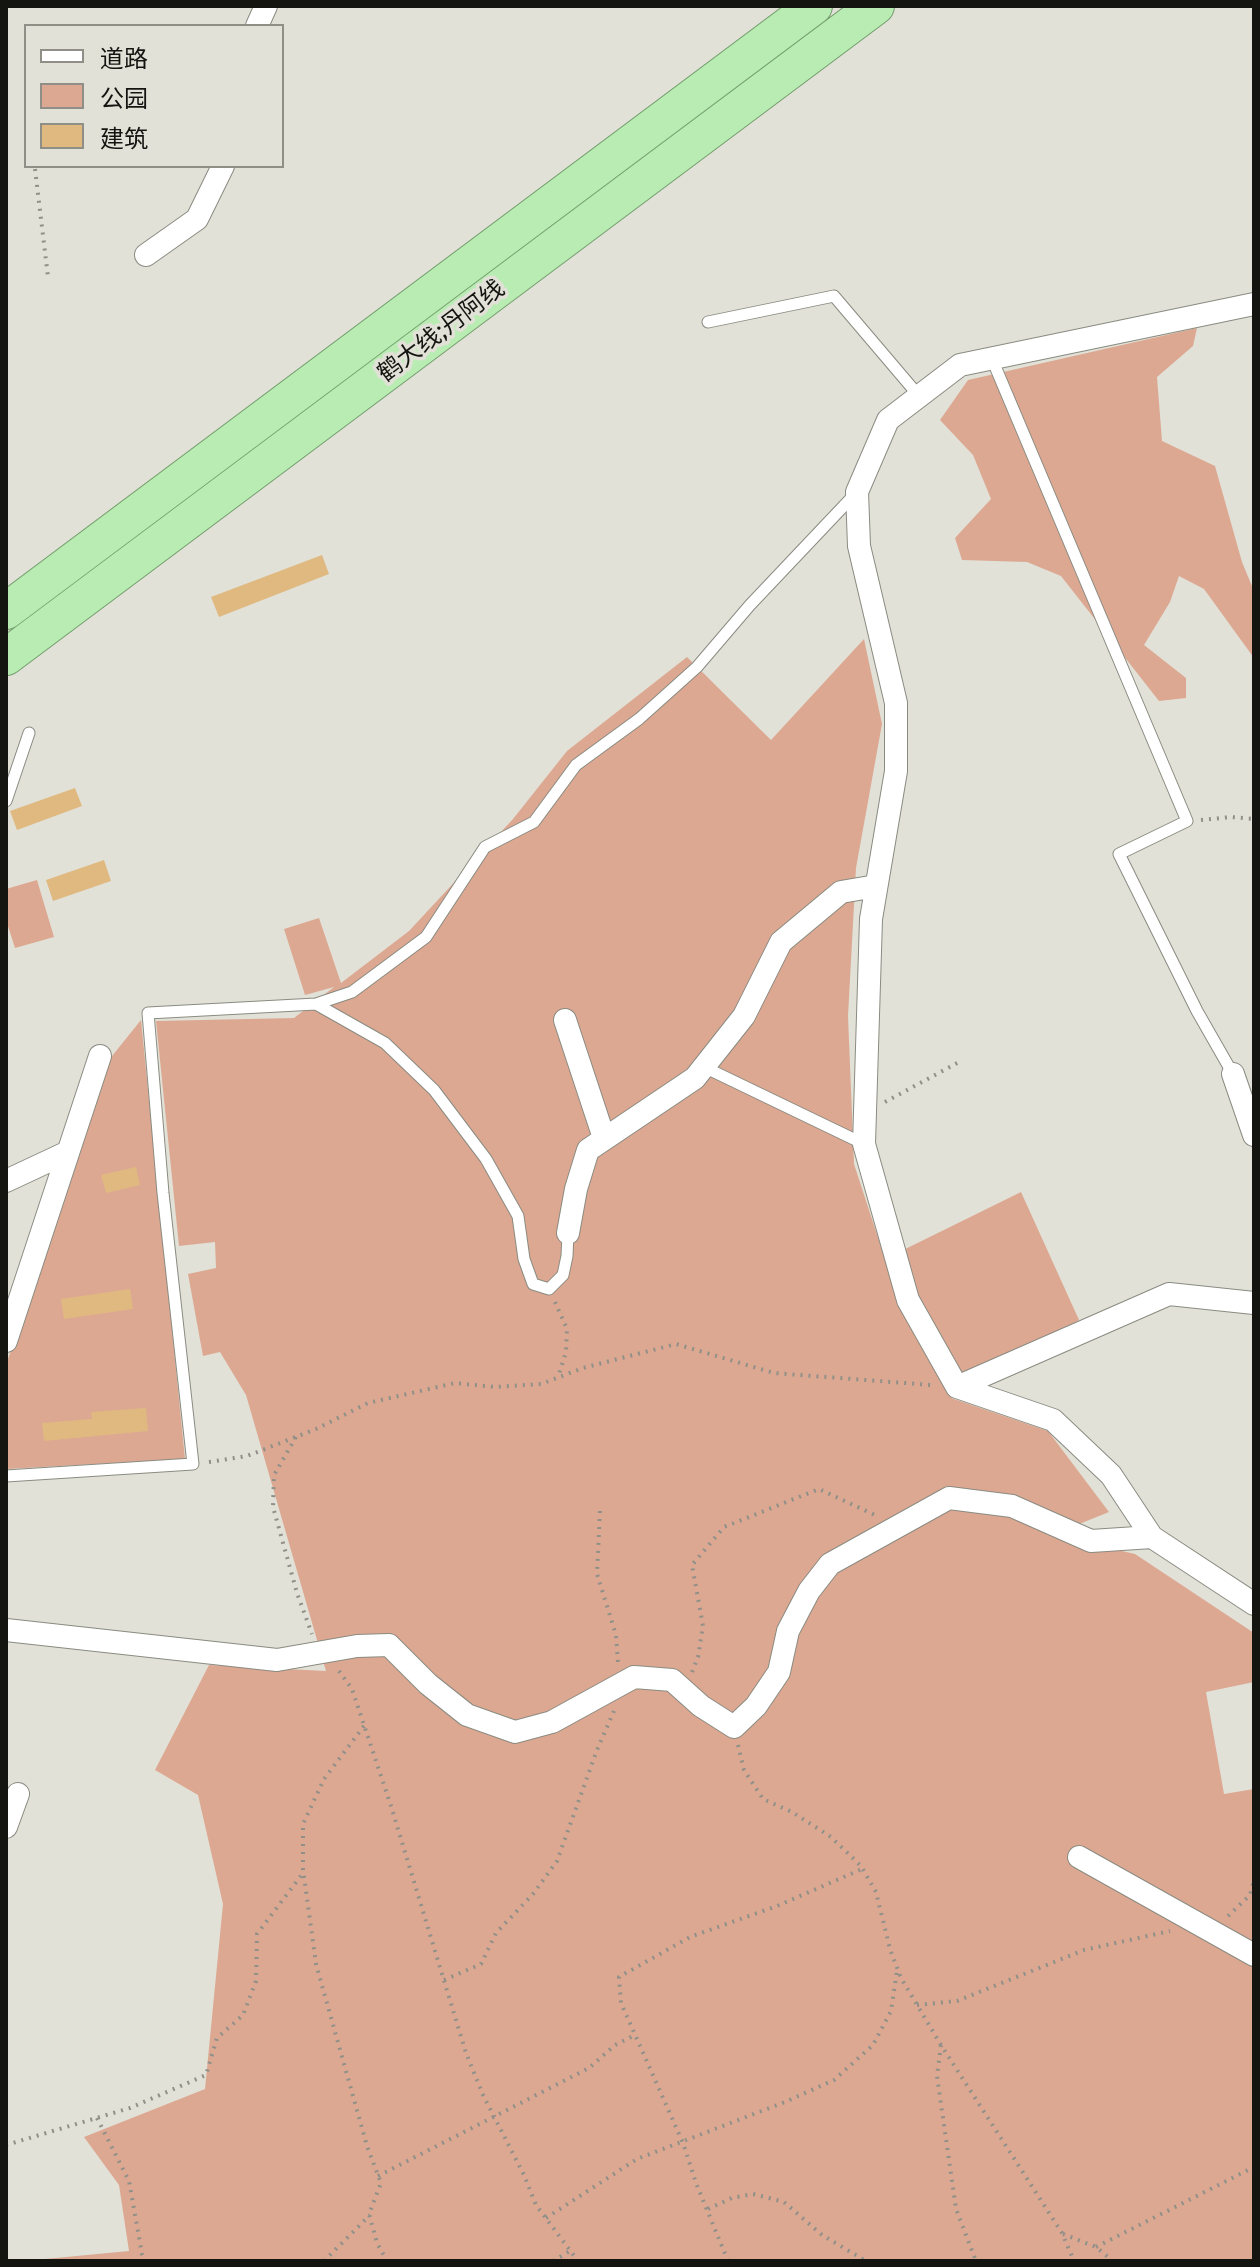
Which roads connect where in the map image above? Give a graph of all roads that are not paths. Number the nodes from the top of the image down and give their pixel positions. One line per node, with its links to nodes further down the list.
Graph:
1 (814, 6): 10 (highway, 鹤大线;丹阿线)
2 (876, 6): 11 (highway, 鹤大线;丹阿线)
3 (222, 168): 4 (street)
4 (146, 255)
5 (1254, 304): 7 (street)
6 (708, 322): 8 (lane)
7 (992, 359): 8 (street); 19 (lane)
8 (919, 396): 9 (street)
9 (857, 492): 14 (street); 15 (lane)
10 (6, 611)
11 (6, 657)
12 (29, 733): 13 (lane)
13 (6, 801)
14 (876, 886): 18 (street); 22 (street)
15 (316, 1004): 25 (lane); 29 (lane)
16 (565, 1020): 21 (street)
17 (100, 1056): 23 (street)
18 (704, 1067): 21 (street); 22 (lane)
19 (1233, 1074): 20 (street)
20 (1254, 1135)
21 (604, 1138): 25 (street)
22 (864, 1144): 28 (street)
23 (68, 1152): 24 (street); 27 (street)
24 (6, 1181)
25 (568, 1233)
26 (1254, 1303): 28 (street)
27 (6, 1341)
28 (957, 1387): 30 (street)
29 (6, 1476)
30 (1152, 1537): 31 (street); 32 (street)
31 (1254, 1604)
32 (6, 1630)
33 (18, 1794): 34 (street)
34 (6, 1827)
35 (1079, 1857): 36 (street)
36 (1254, 1955)

